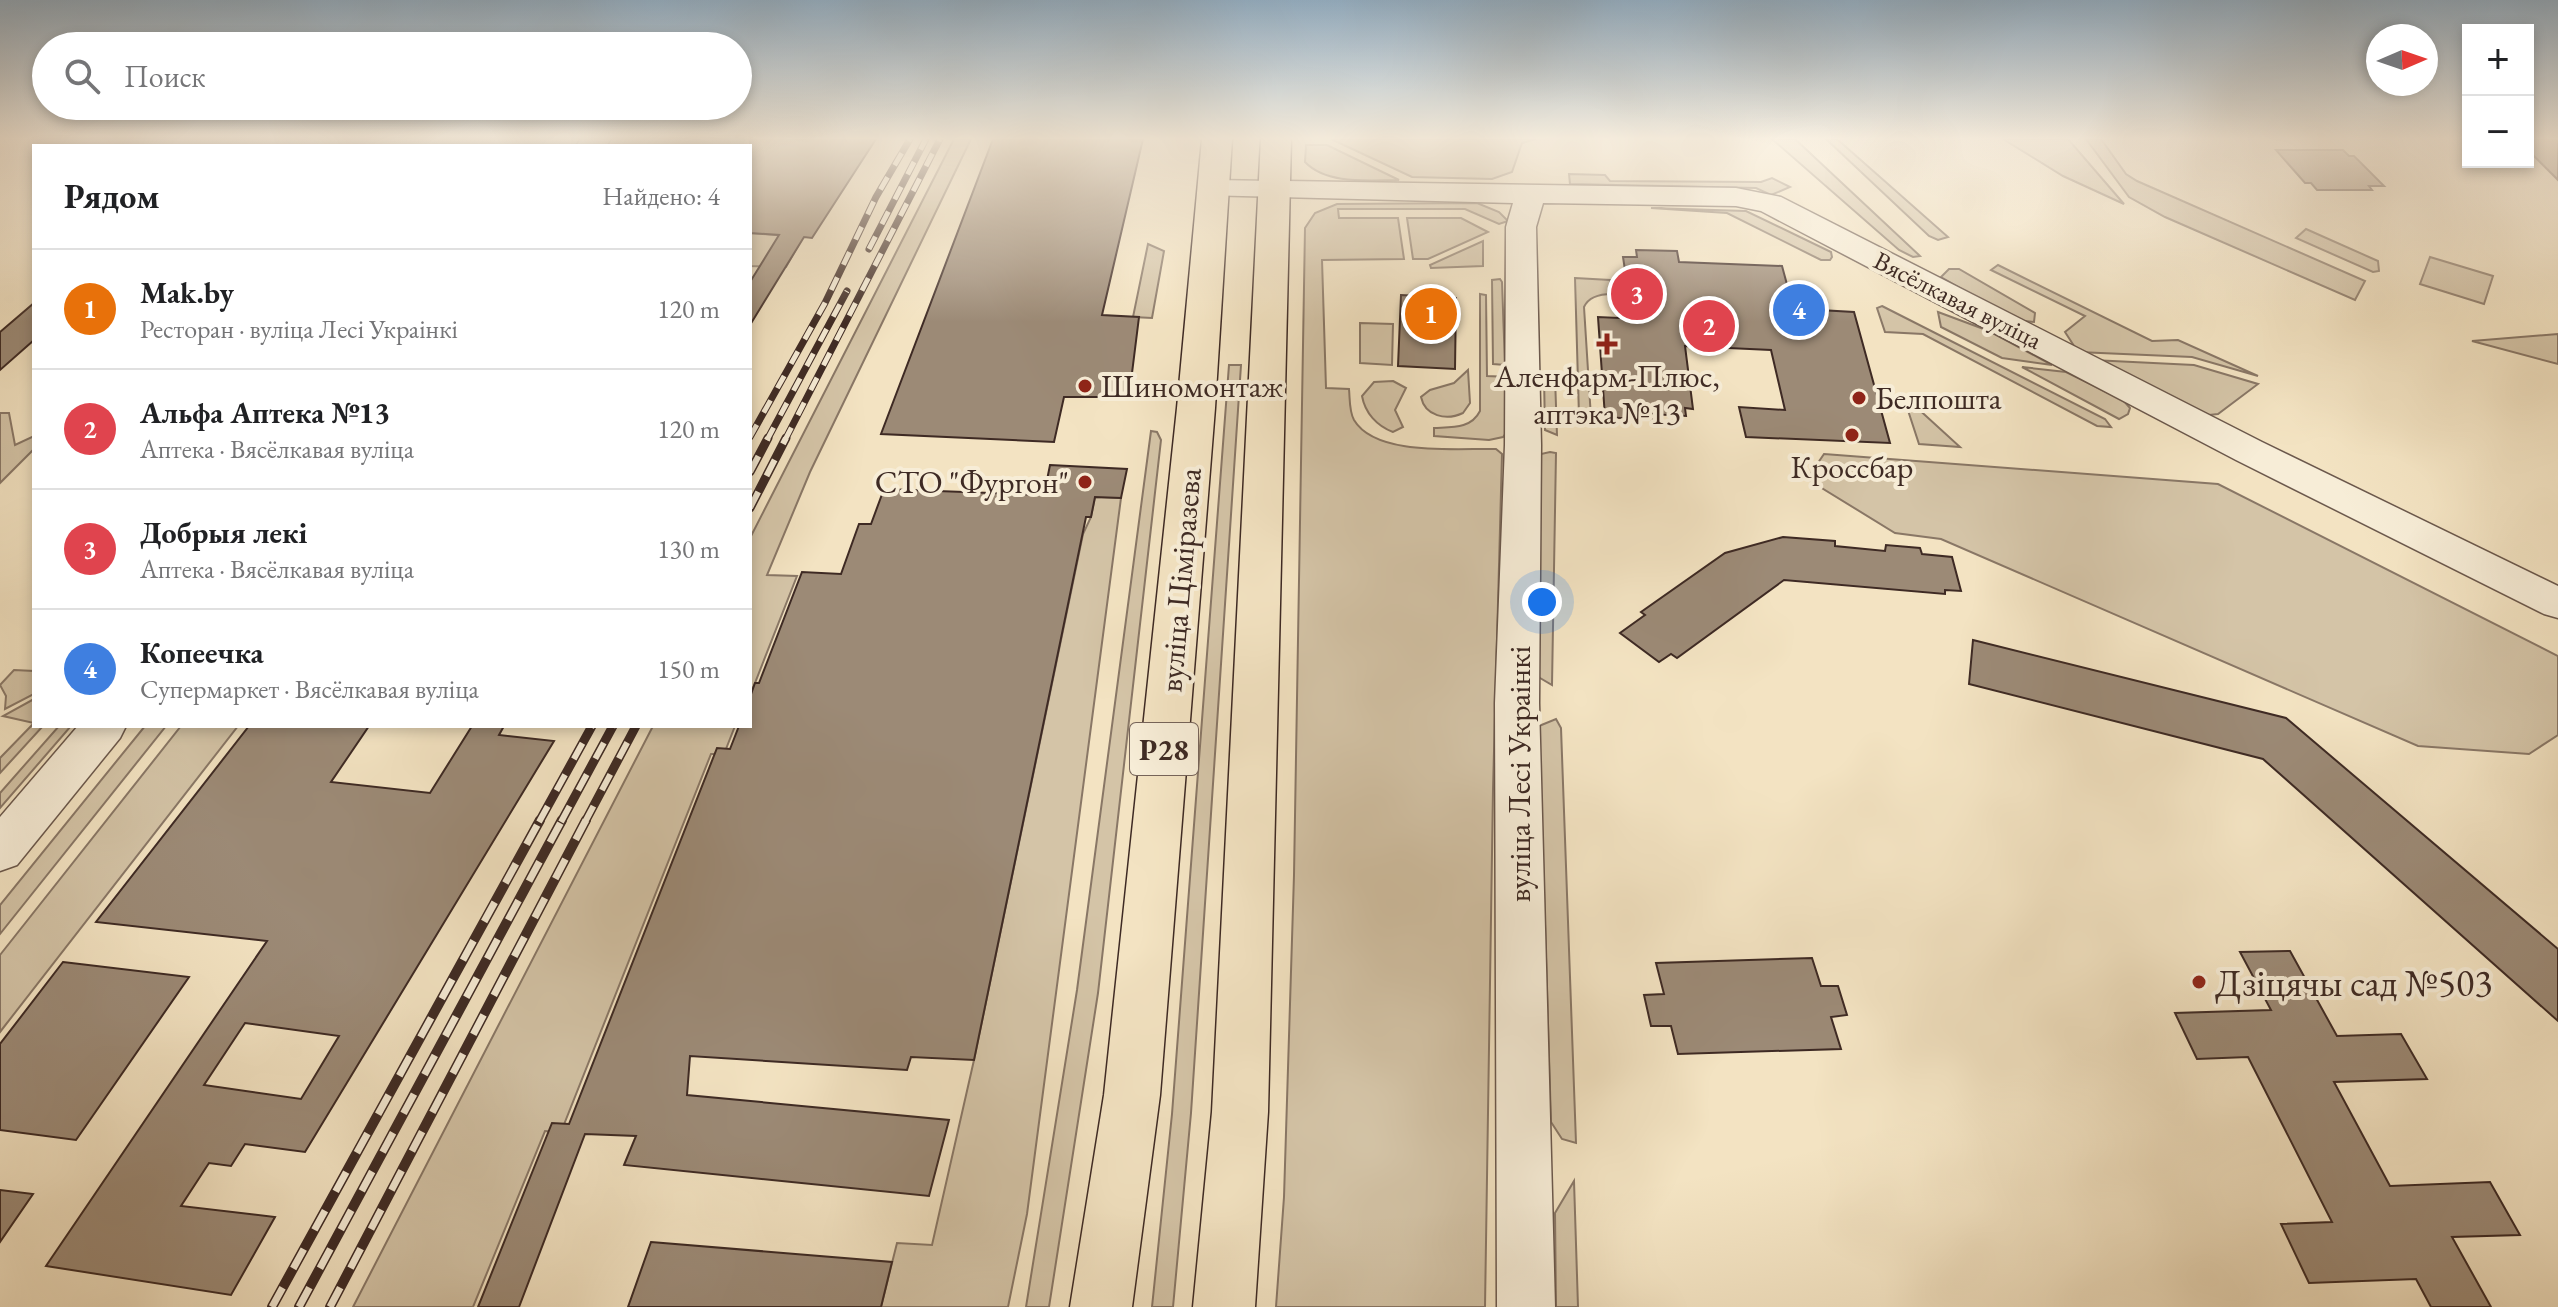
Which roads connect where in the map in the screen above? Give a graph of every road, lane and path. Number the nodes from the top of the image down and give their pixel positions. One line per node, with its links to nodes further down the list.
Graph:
1 (1213, 200): 8 (main road, вуліца Ціміразева / Р28)
2 (1277, 200): 9 (main road)
3 (1529, 200): 10 (street, вуліца Лесі Украінкі)
4 (1753, 200): 5 (street, Вясёлкавая вуліца)
5 (2558, 603)
6 (102, 728): 7 (street)
7 (0, 851)
8 (1101, 1307)
9 (1224, 1307)
10 (1526, 1307)

